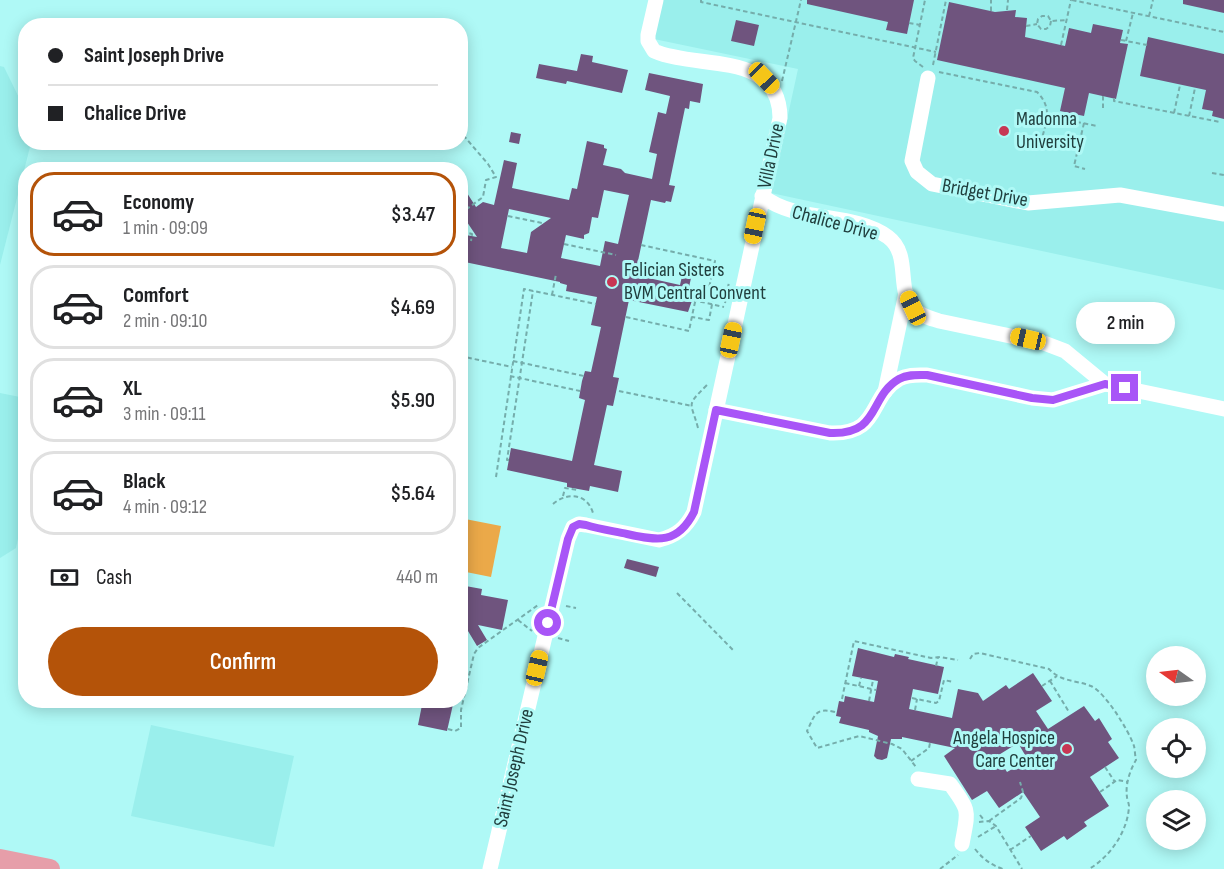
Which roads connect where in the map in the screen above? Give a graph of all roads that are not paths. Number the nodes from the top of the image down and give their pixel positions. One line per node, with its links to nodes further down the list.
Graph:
1 (656, 0): 3 (street, Villa Drive)
2 (928, 74): 4 (street, Bridget Drive)
3 (762, 196): 5 (street, Chalice Drive); 8 (street, Villa Drive)
4 (1224, 214)
5 (906, 292): 6 (street, Chalice Drive); 7 (street, Chalice Drive)
6 (1105, 384): 7 (street, Chalice Drive); 9 (street, Chalice Drive)
7 (885, 392): 8 (street, Chalice Drive)
8 (716, 410): 10 (street, Villa Drive)
9 (1224, 410)
10 (573, 527): 15 (street, Saint Joseph Drive)
11 (919, 775): 12 (street)
12 (968, 846)
13 (0, 859): 14 (main road)
14 (50, 869)
15 (490, 869)

